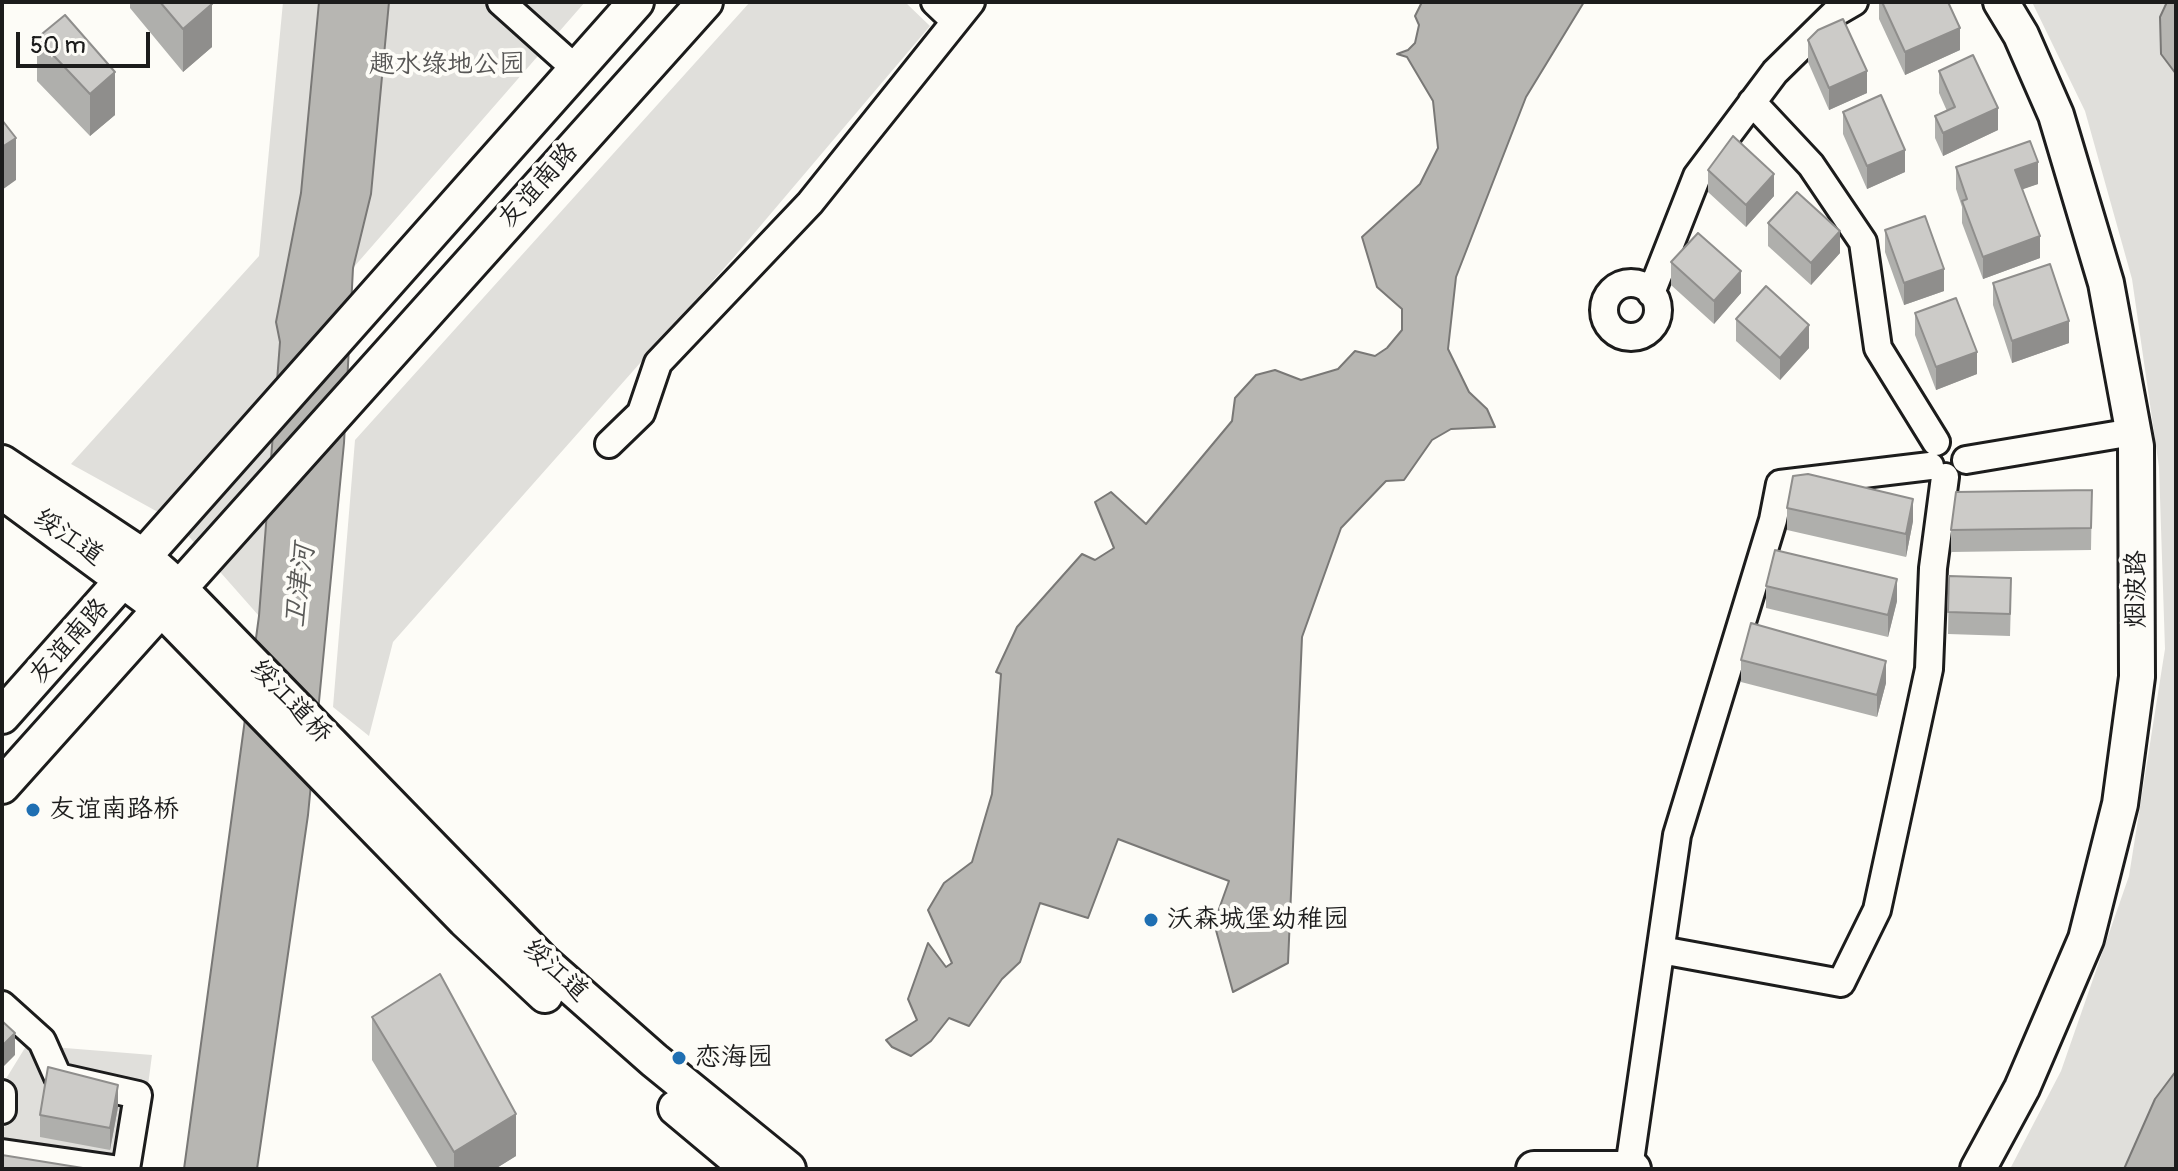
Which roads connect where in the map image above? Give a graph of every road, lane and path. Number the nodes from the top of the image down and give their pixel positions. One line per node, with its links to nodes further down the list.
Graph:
1 (501, 2): 9 (street)
2 (636, 2): 9 (main road, 友谊南路)
3 (705, 2): 19 (main road, 友谊南路)
4 (935, 2): 8 (street)
5 (1854, 2): 10 (street)
6 (2001, 2): 12 (main road, 烟波路)
7 (2015, 2): 38 (main road, 烟波路)
8 (963, 12): 13 (street)
9 (577, 70): 18 (main road, 友谊南路)
10 (1752, 102): 11 (street); 15 (street)
11 (1651, 293)
12 (2133, 432): 14 (street); 37 (main road, 烟波路)
13 (609, 444)
14 (1966, 460): 15 (street); 15 (street)
15 (1937, 462): 26 (street); 26 (street)
16 (2, 463): 18 (main road, 绥江道)
17 (2, 491): 18 (main road, 绥江道)
18 (136, 569): 19 (main road, 绥江道); 20 (main road, 友谊南路)
19 (171, 599): 20 (main road); 21 (main road, 绥江道); 22 (main road, 友谊南路)
20 (66, 646): 23 (main road, 友谊南路)
21 (238, 668): 22 (main road); 24 (main road, 绥江道桥)
22 (99, 678): 25 (main road, 友谊南路)
23 (2, 716)
24 (336, 770): 33 (main road, 绥江道); 34 (main road, 绥江道)
25 (2, 786)
26 (1661, 950): 36 (street)
27 (2, 1005): 32 (street)
28 (2, 1094): 29 (street)
29 (2, 1110)
30 (2, 1153): 31 (street)
31 (113, 1169)
32 (126, 1169)
33 (749, 1169)
34 (788, 1169)
35 (1534, 1169): 36 (main road)
36 (1631, 1169)
37 (1978, 1169)
38 (2000, 1169)

